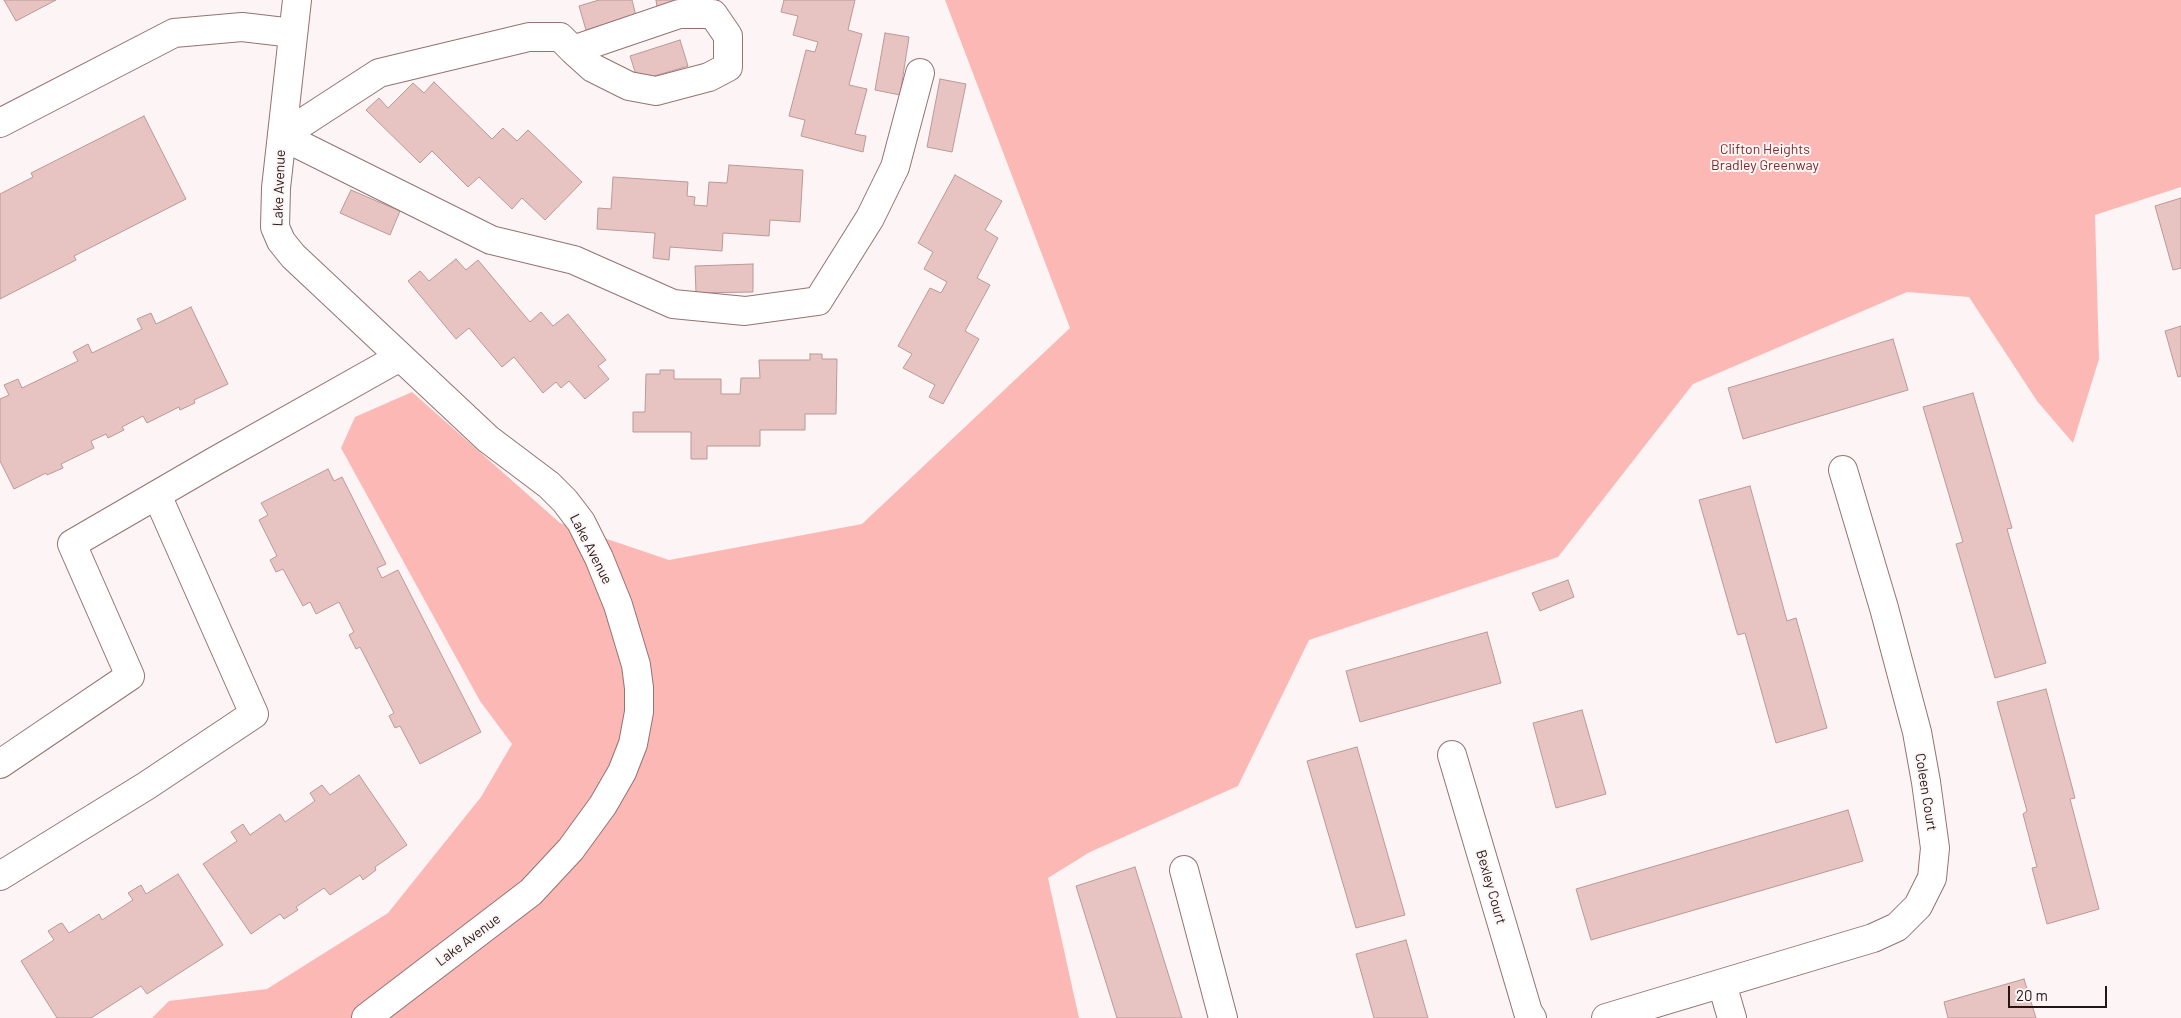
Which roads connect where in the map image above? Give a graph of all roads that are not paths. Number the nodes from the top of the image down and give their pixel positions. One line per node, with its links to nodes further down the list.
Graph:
1 (297, 0): 2 (street, Lake Avenue)
2 (293, 33): 5 (street); 6 (street, Lake Avenue)
3 (573, 50): 3 (street); 6 (street)
4 (920, 74): 6 (street)
5 (0, 123)
6 (282, 136): 7 (street, Lake Avenue)
7 (400, 357): 9 (street); 15 (street, Lake Avenue)
8 (1842, 470): 14 (street, Coleen Court)
9 (157, 495): 11 (street); 13 (street)
10 (1452, 755): 17 (street, Bexley Court)
11 (0, 764)
12 (1184, 870): 16 (street)
13 (0, 876)
14 (1722, 984): 18 (street); 19 (street)
15 (366, 1018)
16 (1223, 1018)
17 (1532, 1018)
18 (1606, 1018)
19 (1732, 1018)

